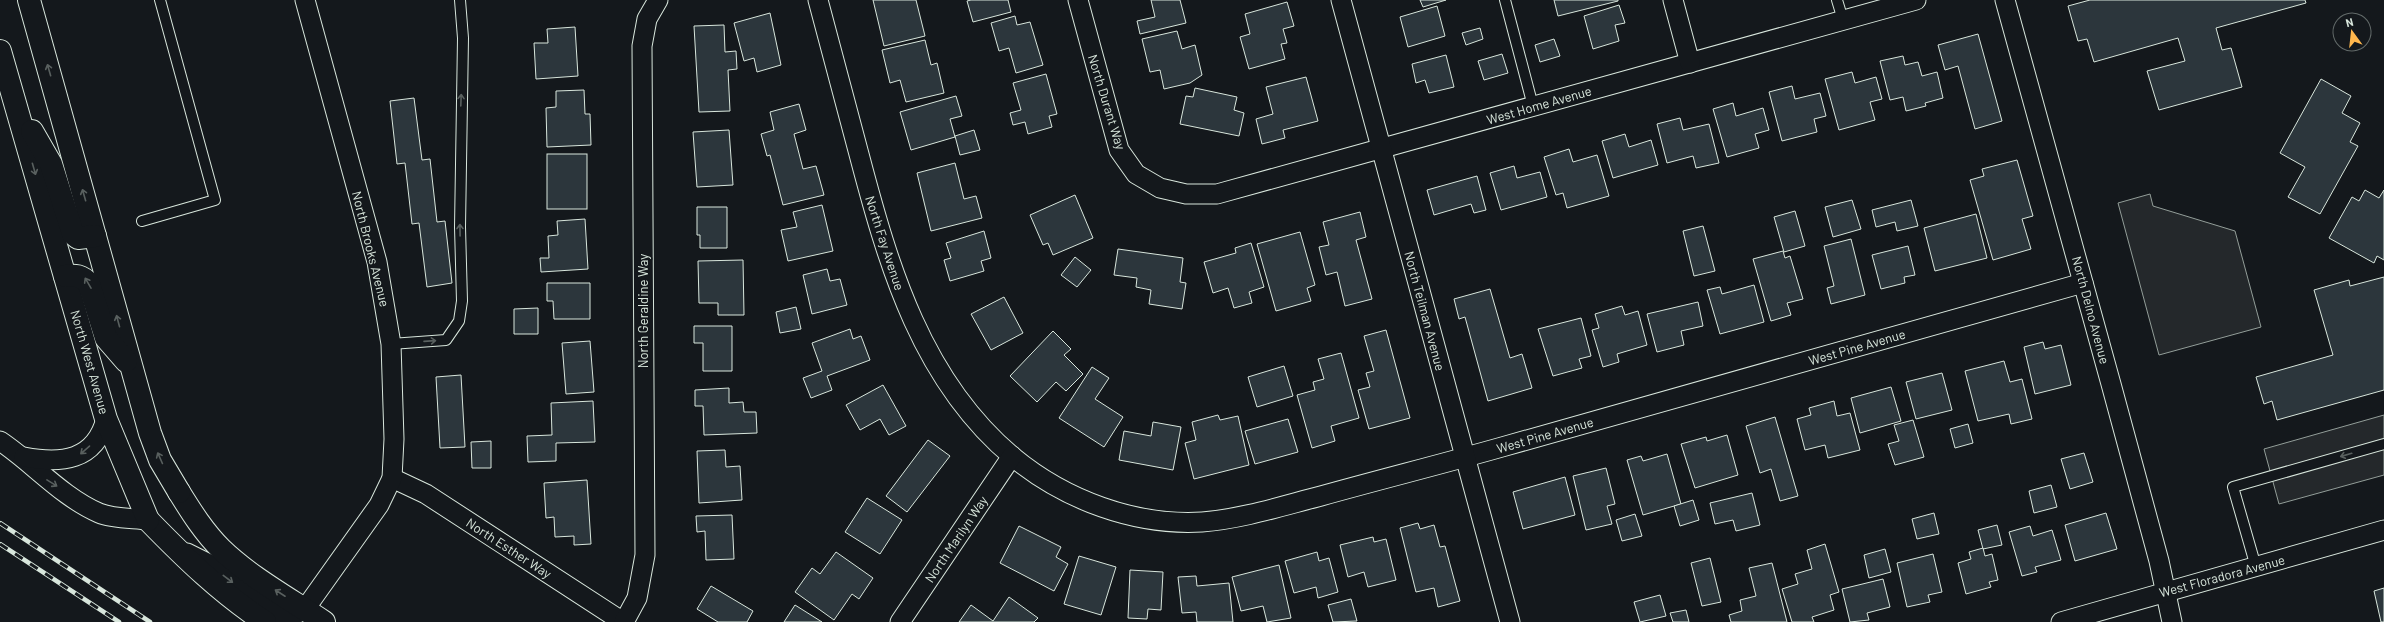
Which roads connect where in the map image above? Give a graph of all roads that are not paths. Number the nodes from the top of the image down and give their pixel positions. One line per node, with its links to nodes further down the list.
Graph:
1 (29, 0): 22 (main road, one-way to 1)
2 (160, 0): 21 (lane)
3 (305, 0): 25 (street, North Brooks Avenue)
4 (460, 0): 25 (lane, one-way to 4)
5 (658, 0): 42 (street, North Geraldine Way)
6 (818, 0): 30 (street, North Fay Avenue)
7 (1078, 0): 20 (street, North Durant Way)
8 (1341, 0): 19 (street, North Teilman Avenue)
9 (1505, 0): 18 (lane)
10 (1673, 0): 16 (street)
11 (1837, 0): 14 (lane)
12 (1916, 0): 14 (street, West Home Avenue)
13 (2005, 0): 24 (street, North Delno Avenue)
14 (1843, 20): 16 (street, West Home Avenue)
15 (0, 51): 17 (main road, North West Avenue)
16 (1690, 63): 18 (street, West Home Avenue)
17 (14, 100): 22 (main road); 23 (main road, North West Avenue, one-way to 23)
18 (1533, 106): 19 (street, West Home Avenue)
19 (1382, 150): 20 (street, West Home Avenue); 32 (street, North Teilman Avenue)
20 (1160, 188)
21 (142, 221)
22 (96, 236): 26 (main road, one-way to 22)
23 (65, 276): 26 (main road, one-way to 23); 27 (main road, North West Avenue)
24 (2083, 283): 32 (street, West Pine Avenue); 38 (street, North Delno Avenue)
25 (391, 344): 33 (street, North Brooks Avenue)
26 (130, 366): 39 (main road, one-way to 26)
27 (106, 419): 31 (street, one-way to 31); 34 (main road, North West Avenue)
28 (0, 440): 31 (street)
29 (2384, 444): 37 (lane, one-way to 37)
30 (1012, 456): 32 (street, West Pine Avenue); 43 (street, North Marilyn Way)
31 (24, 457): 34 (street, one-way to 34)
32 (1465, 457): 44 (street, North Teilman Avenue)
33 (392, 478): 39 (street, North Brooks Avenue); 42 (street, North Esther Way)
34 (148, 520): 36 (main road, North West Avenue)
35 (2384, 530): 37 (street, West Floradora Avenue)
36 (171, 544): 39 (street, one-way to 39); 40 (main road, North West Avenue)
37 (2256, 567): 38 (street, West Floradora Avenue)
38 (2166, 591): 45 (street, West Floradora Avenue); 46 (street, North Delno Avenue)
39 (305, 609): 41 (main road)
40 (266, 622)
41 (324, 622)
42 (624, 622)
43 (900, 622)
44 (1510, 622)
45 (2061, 622)
46 (2172, 622)

